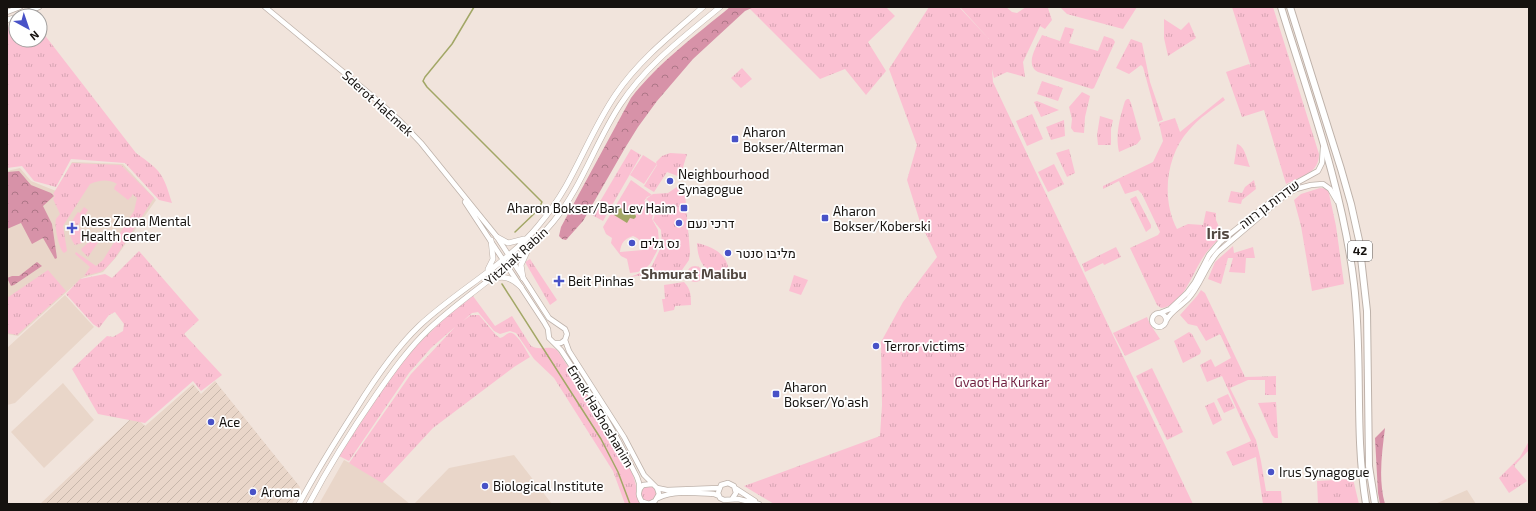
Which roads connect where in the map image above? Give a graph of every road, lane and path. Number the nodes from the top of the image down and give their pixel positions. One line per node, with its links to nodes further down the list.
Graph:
1 (20, 7): 8 (street)
2 (265, 7): 9 (street, Sderot HaEmek)
3 (269, 7): 9 (street, Sderot HaEmek)
4 (703, 7): 14 (main road, Yitzhak Rabin)
5 (720, 7): 16 (main road, Yitzhak Rabin)
6 (1281, 7): 10 (highway, 42)
7 (1290, 7): 44 (highway, 42)
8 (7, 12)
9 (287, 24): 11 (street, Sderot HaEmek)
10 (1323, 146): 12 (highway, 42); 25 (street, שדרות גן רווה)
11 (459, 192): 13 (street, Sderot HaEmek); 15 (street, Sderot HaEmek)
12 (1342, 212): 26 (street, שדרות גן רווה); 43 (highway, 42)
13 (497, 237): 14 (main road); 17 (street, Sderot HaEmek)
14 (527, 238): 17 (main road, Yitzhak Rabin)
15 (491, 240): 18 (street, Sderot HaEmek); 21 (main road)
16 (530, 246): 19 (main road, Yitzhak Rabin); 22 (main road)
17 (509, 255): 18 (main road, Yitzhak Rabin); 19 (street, Sderot HaEmek)
18 (504, 259): 20 (street); 21 (main road, Yitzhak Rabin)
19 (513, 262): 20 (main road, Yitzhak Rabin); 22 (street)
20 (508, 266): 23 (main road, Yitzhak Rabin); 24 (street)
21 (485, 273): 40 (main road, Yitzhak Rabin)
22 (523, 278): 27 (street)
23 (488, 282): 24 (main road); 41 (main road, Yitzhak Rabin)
24 (521, 287): 28 (street)
25 (1160, 313): 26 (street); 26 (street)
26 (1166, 321)
27 (558, 325): 28 (street); 29 (street)
28 (548, 332): 30 (street)
29 (565, 340): 30 (street); 31 (street, Emek HaShoshanim)
30 (555, 343): 35 (street, Emek HaShoshanim)
31 (652, 484): 32 (street); 35 (street)
32 (657, 488): 33 (street); 38 (street)
33 (719, 488): 34 (street); 36 (street)
34 (736, 488): 37 (street); 42 (street)
35 (639, 493): 39 (street)
36 (719, 496): 37 (street); 38 (street)
37 (732, 499): 42 (street)
38 (656, 501): 39 (street)
39 (643, 503)
40 (299, 504)
41 (309, 504)
42 (760, 504)
43 (1366, 504)
44 (1375, 504)

